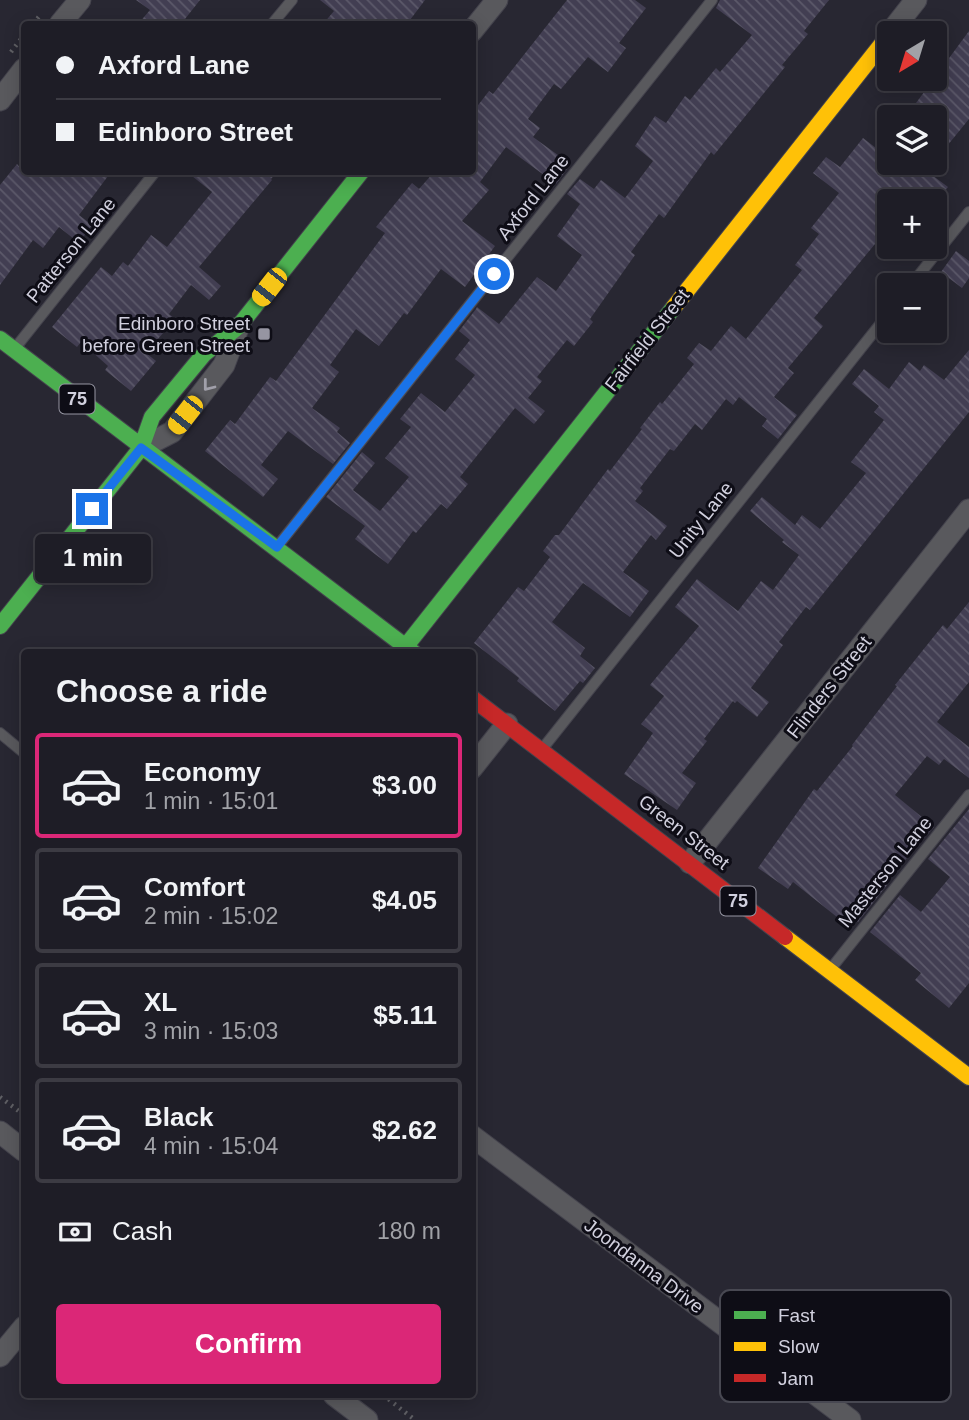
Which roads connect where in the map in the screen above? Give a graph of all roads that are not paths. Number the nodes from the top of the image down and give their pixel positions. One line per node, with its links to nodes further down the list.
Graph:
1 (80, 0): 6 (street)
2 (292, 0): 7 (lane)
3 (497, 0): 9 (street)
4 (712, 0): 23 (lane, Axford Lane)
5 (916, 0): 8 (street, Fairfield Street)
6 (62, 21)
7 (274, 21)
8 (900, 21)
9 (476, 26)
10 (877, 51): 26 (street, Fairfield Street)
11 (21, 73): 12 (street)
12 (0, 100)
13 (153, 175): 20 (lane, Patterson Lane)
14 (359, 175): 17 (street)
15 (969, 212): 16 (lane)
16 (921, 273)
17 (239, 326): 21 (street)
18 (877, 328): 31 (lane, Unity Lane)
19 (0, 339): 20 (street, 75)
20 (14, 349): 21 (street, 75)
21 (141, 448): 23 (street, 75); 24 (street)
22 (969, 510): 34 (street, Flinders Street)
23 (277, 547): 25 (street, 75)
24 (0, 626)
25 (409, 649)
26 (411, 649)
27 (476, 701): 28 (street, Green Street / 75)
28 (507, 724): 31 (street, Green Street / 75); 32 (street)
29 (0, 733): 30 (lane)
30 (21, 750)
31 (541, 750): 34 (street, Green Street / 75)
32 (476, 763)
33 (969, 795): 35 (lane, Masterson Lane)
34 (690, 863): 35 (street, Green Street / 75)
35 (829, 971): 36 (street, Green Street / 75)
36 (969, 1077)
37 (0, 1132): 39 (street)
38 (476, 1139): 40 (street, Joondanna Drive)
39 (21, 1150)
40 (720, 1322)
41 (21, 1331): 42 (street)
42 (0, 1356)
43 (338, 1398): 45 (street)
44 (826, 1402): 46 (street, Joondanna Drive)
45 (367, 1420)
46 (850, 1420)

